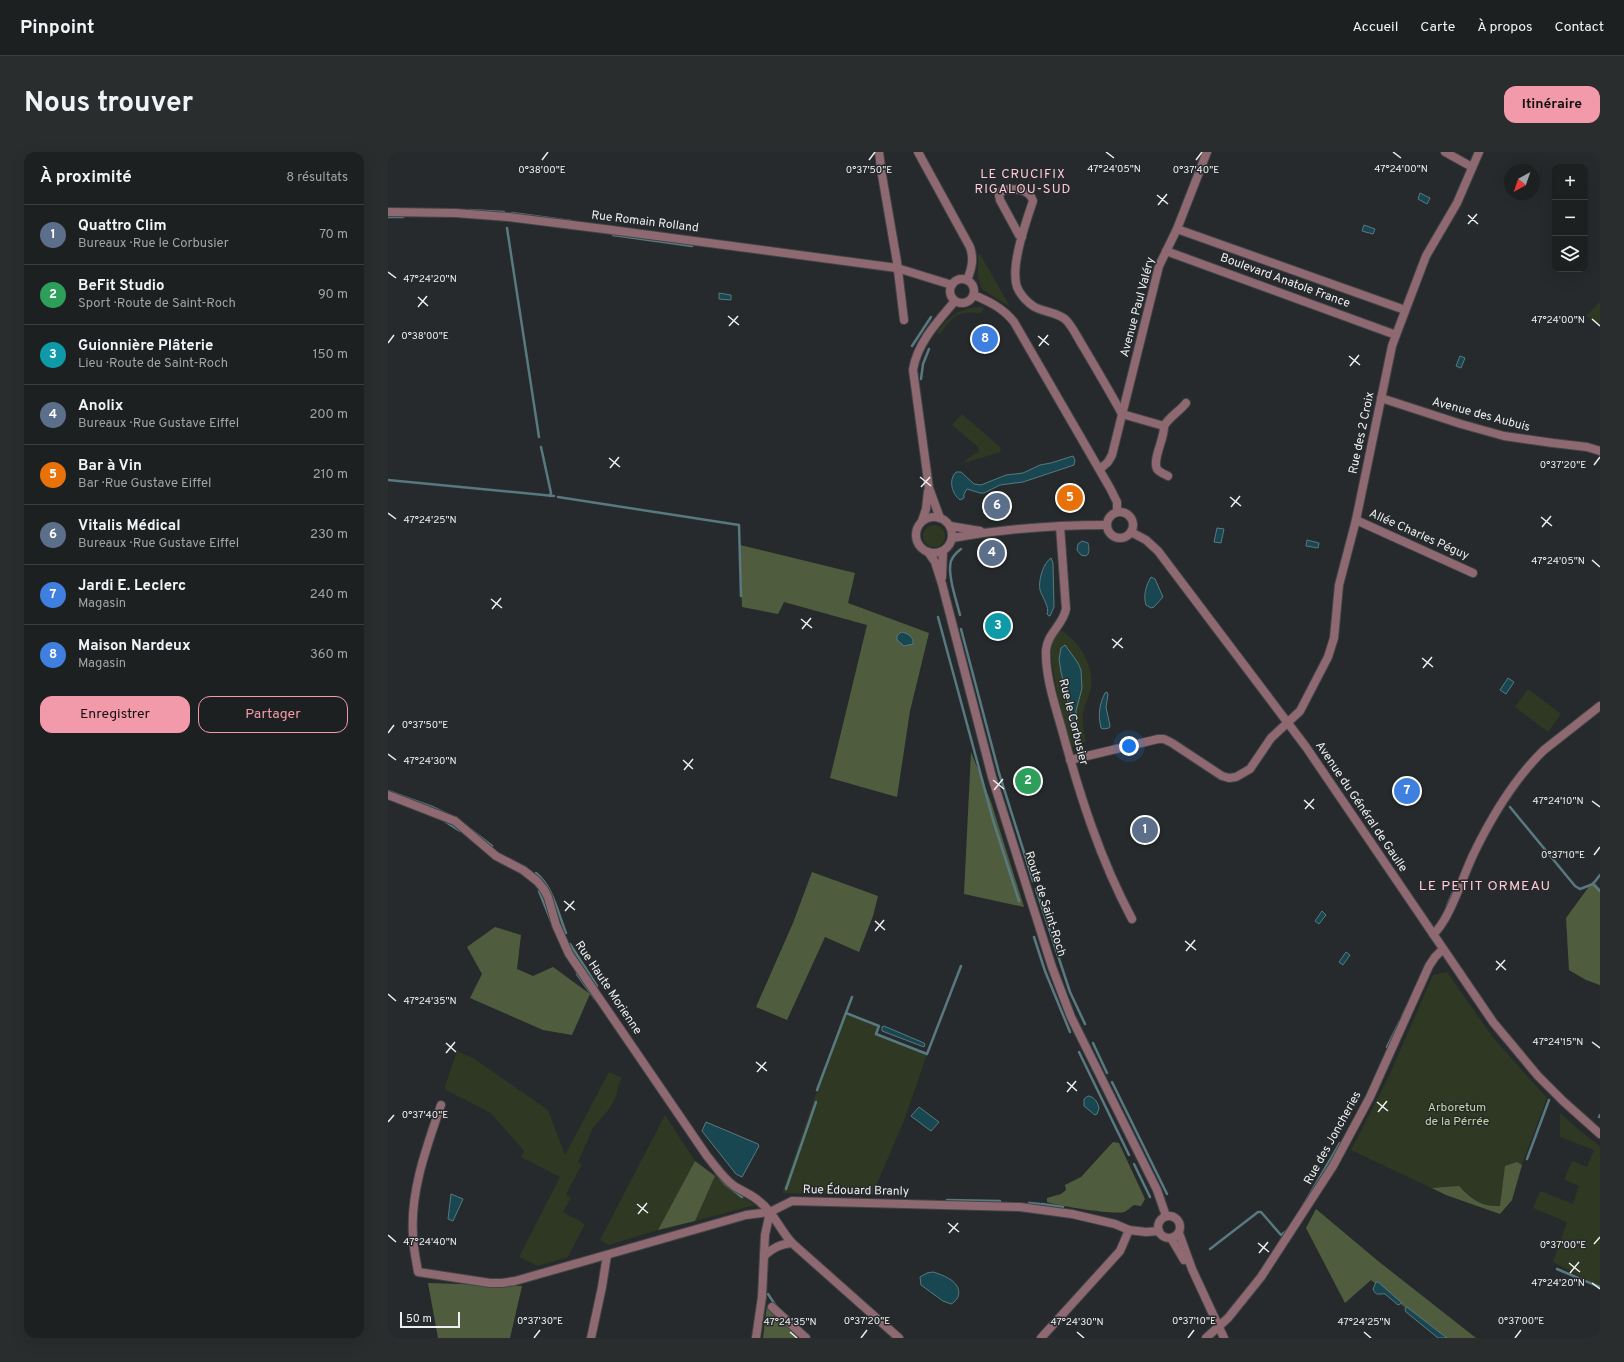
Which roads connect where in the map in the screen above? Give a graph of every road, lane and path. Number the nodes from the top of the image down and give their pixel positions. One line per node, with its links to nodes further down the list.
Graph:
1 (880, 152): 11 (street)
2 (918, 152): 12 (street)
3 (1207, 152): 8 (street, Avenue Paul Valéry)
4 (1445, 152): 6 (street)
5 (1479, 152): 6 (street, Rue des 2 Croix)
6 (1472, 167): 16 (street, Rue des 2 Croix)
7 (388, 212): 11 (street, Rue Romain Rolland)
8 (1176, 228): 10 (street, Avenue Paul Valéry); 16 (street, Boulevard Anatole France)
9 (1022, 237): 9 (street); 21 (street)
10 (1166, 251): 18 (street, Boulevard Anatole France); 21 (street, Avenue Paul Valéry)
11 (897, 268): 13 (street, Rue Romain Rolland); 17 (street)
12 (967, 280): 13 (street); 14 (street)
13 (952, 285): 15 (street)
14 (974, 295): 15 (street); 24 (street)
15 (955, 301): 26 (street)
16 (1405, 310): 18 (street, Rue des 2 Croix)
17 (904, 320)
18 (1396, 334): 19 (street, Rue des 2 Croix)
19 (1381, 398): 23 (street, Avenue des Aubuis); 29 (street, Rue des 2 Croix)
20 (1186, 403): 22 (street)
21 (1122, 414): 22 (street); 24 (street, Avenue Paul Valéry)
22 (1164, 426): 25 (street)
23 (1600, 451)
24 (1100, 469): 27 (street)
25 (1168, 476)
26 (929, 488): 28 (street); 30 (street)
27 (1118, 512): 31 (street); 35 (street)
28 (940, 518): 30 (street); 32 (street)
29 (1356, 520): 39 (street, Allée Charles Péguy); 42 (street, Rue des 2 Croix)
30 (922, 522): 38 (street)
31 (1106, 525): 33 (street); 35 (street)
32 (950, 526): 34 (street); 36 (street)
33 (1060, 526): 34 (street); 43 (street, Rue le Corbusier)
34 (989, 532): 36 (street)
35 (1131, 532): 42 (street, Avenue du Général de Gaulle)
36 (952, 538): 37 (street)
37 (943, 551): 38 (street); 40 (street, Route de Saint-Roch)
38 (928, 552): 40 (street, Route de Saint-Roch)
39 (1473, 573)
40 (942, 584): 51 (street, Route de Saint-Roch)
41 (1600, 706): 46 (street)
42 (1289, 723): 43 (street, Rue des 2 Croix); 46 (street, Avenue du Général de Gaulle)
43 (1070, 760): 45 (street, Rue le Corbusier)
44 (388, 795): 50 (street, Rue Haute Morienne)
45 (1132, 919)
46 (1433, 934): 47 (street, Avenue du Général de Gaulle)
47 (1443, 949): 49 (street, Avenue du Général de Gaulle); 61 (street, Rue des Joncheries)
48 (441, 1105): 57 (street, Rue Édouard Branly)
49 (1600, 1134)
50 (770, 1212): 52 (street, Rue Édouard Branly); 56 (street, Rue Haute Morienne); 57 (street, Rue Édouard Branly); 58 (street)
51 (1166, 1216): 53 (street); 54 (street)
52 (1129, 1230): 53 (street, Rue Édouard Branly); 66 (street)
53 (1159, 1231): 55 (street)
54 (1178, 1233): 55 (street); 59 (street)
55 (1171, 1238): 59 (street)
56 (792, 1243): 58 (street); 65 (street, Rue Haute Morienne)
57 (607, 1255): 62 (street)
58 (764, 1256): 63 (street)
59 (1192, 1269): 61 (street)
60 (772, 1307): 64 (street)
61 (1220, 1326): 67 (street, Rue des Joncheries); 68 (street)
62 (591, 1338)
63 (756, 1338)
64 (806, 1338)
65 (899, 1338)
66 (1041, 1338)
67 (1206, 1338)
68 (1224, 1338)

